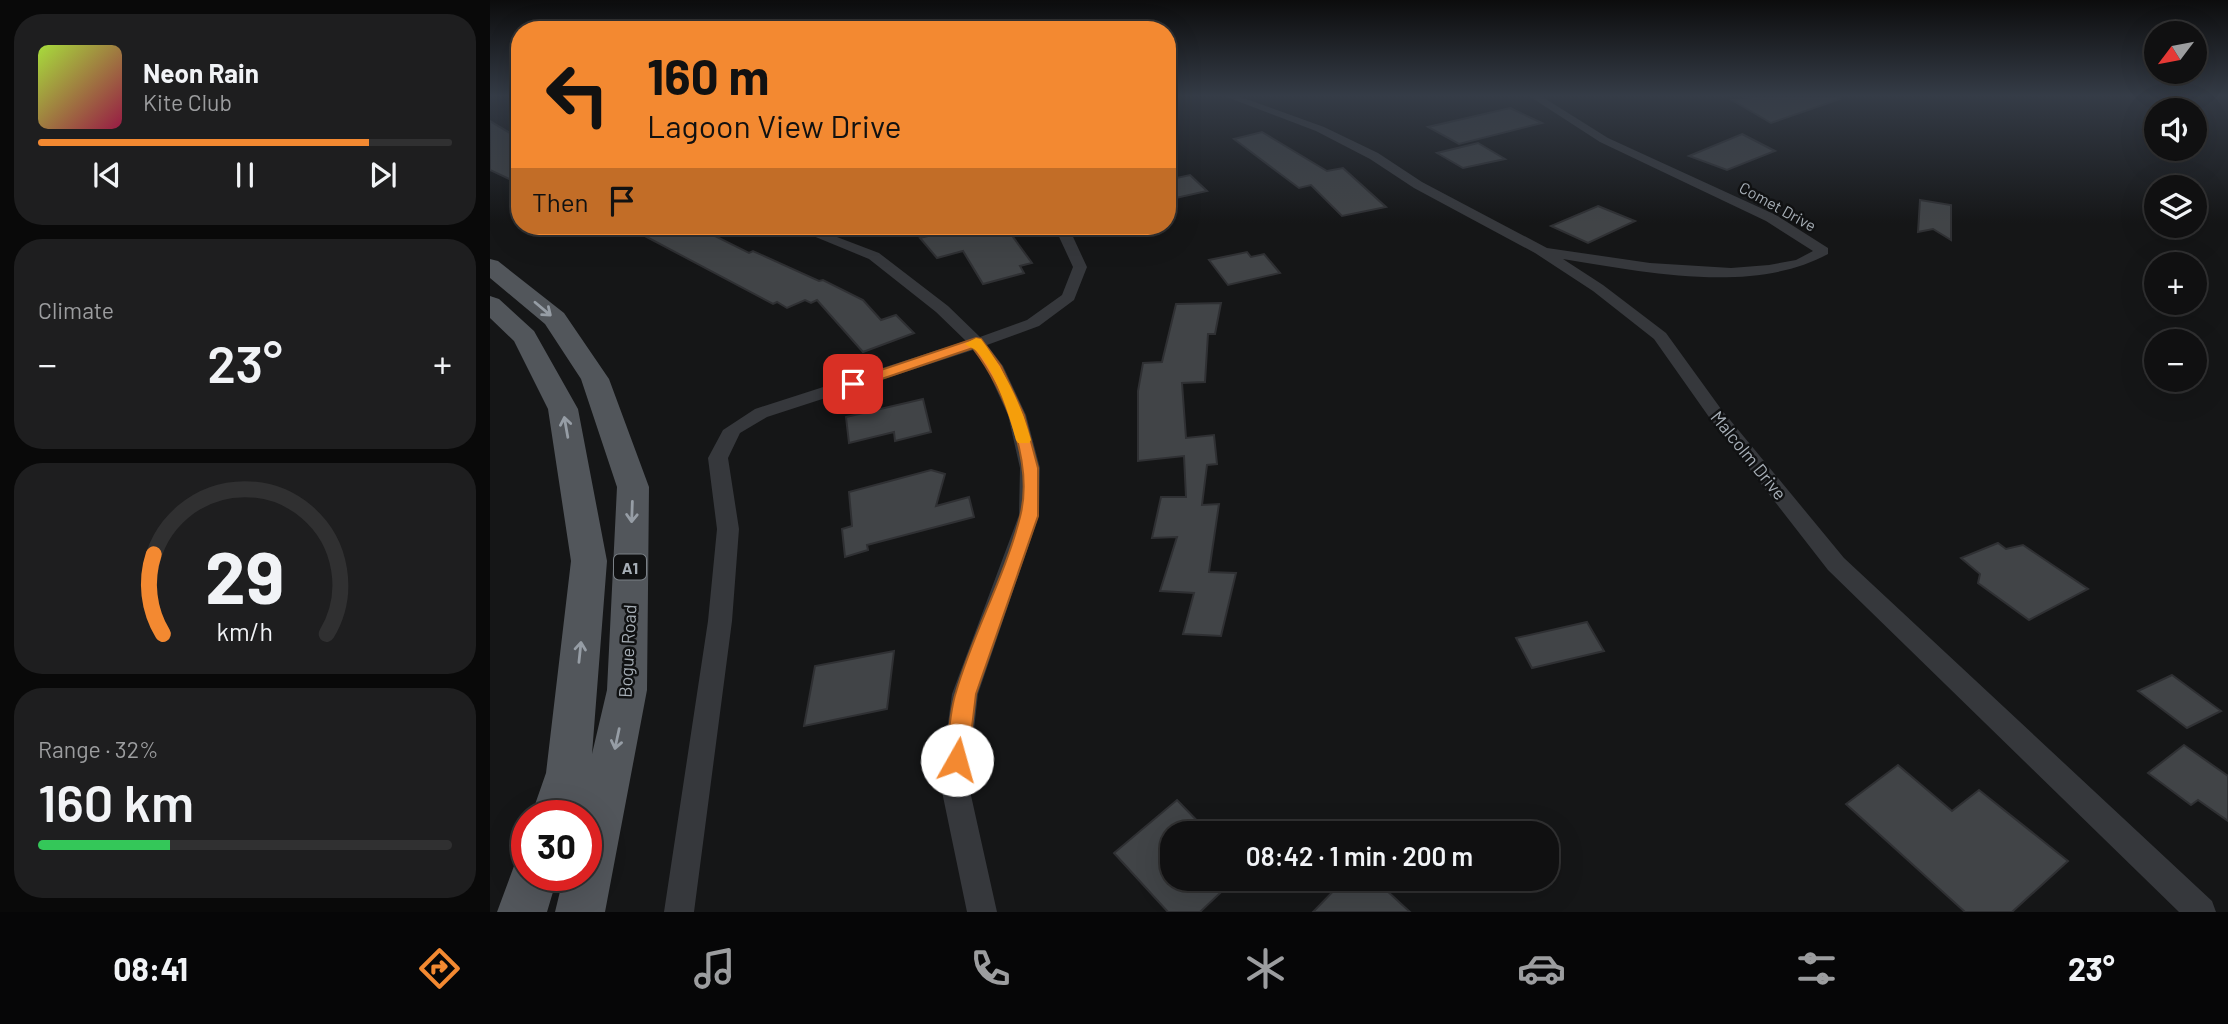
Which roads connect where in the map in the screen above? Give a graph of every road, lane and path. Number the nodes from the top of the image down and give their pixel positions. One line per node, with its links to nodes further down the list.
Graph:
1 (1340, 139): 5 (street, Malcolm Drive)
2 (1602, 139): 5 (street, Comet Drive)
3 (819, 235): 8 (street)
4 (1065, 235): 8 (street)
5 (1540, 250): 15 (street, Malcolm Drive)
6 (490, 266): 12 (main road, Bogue Road / A1, one-way to 12)
7 (490, 304): 9 (main road, A1, one-way to 7)
8 (976, 342): 13 (street); 14 (street)
9 (559, 800)
10 (529, 891): 11 (main road)
11 (522, 912)
12 (579, 912)
13 (679, 912)
14 (982, 912)
15 (2201, 912)

